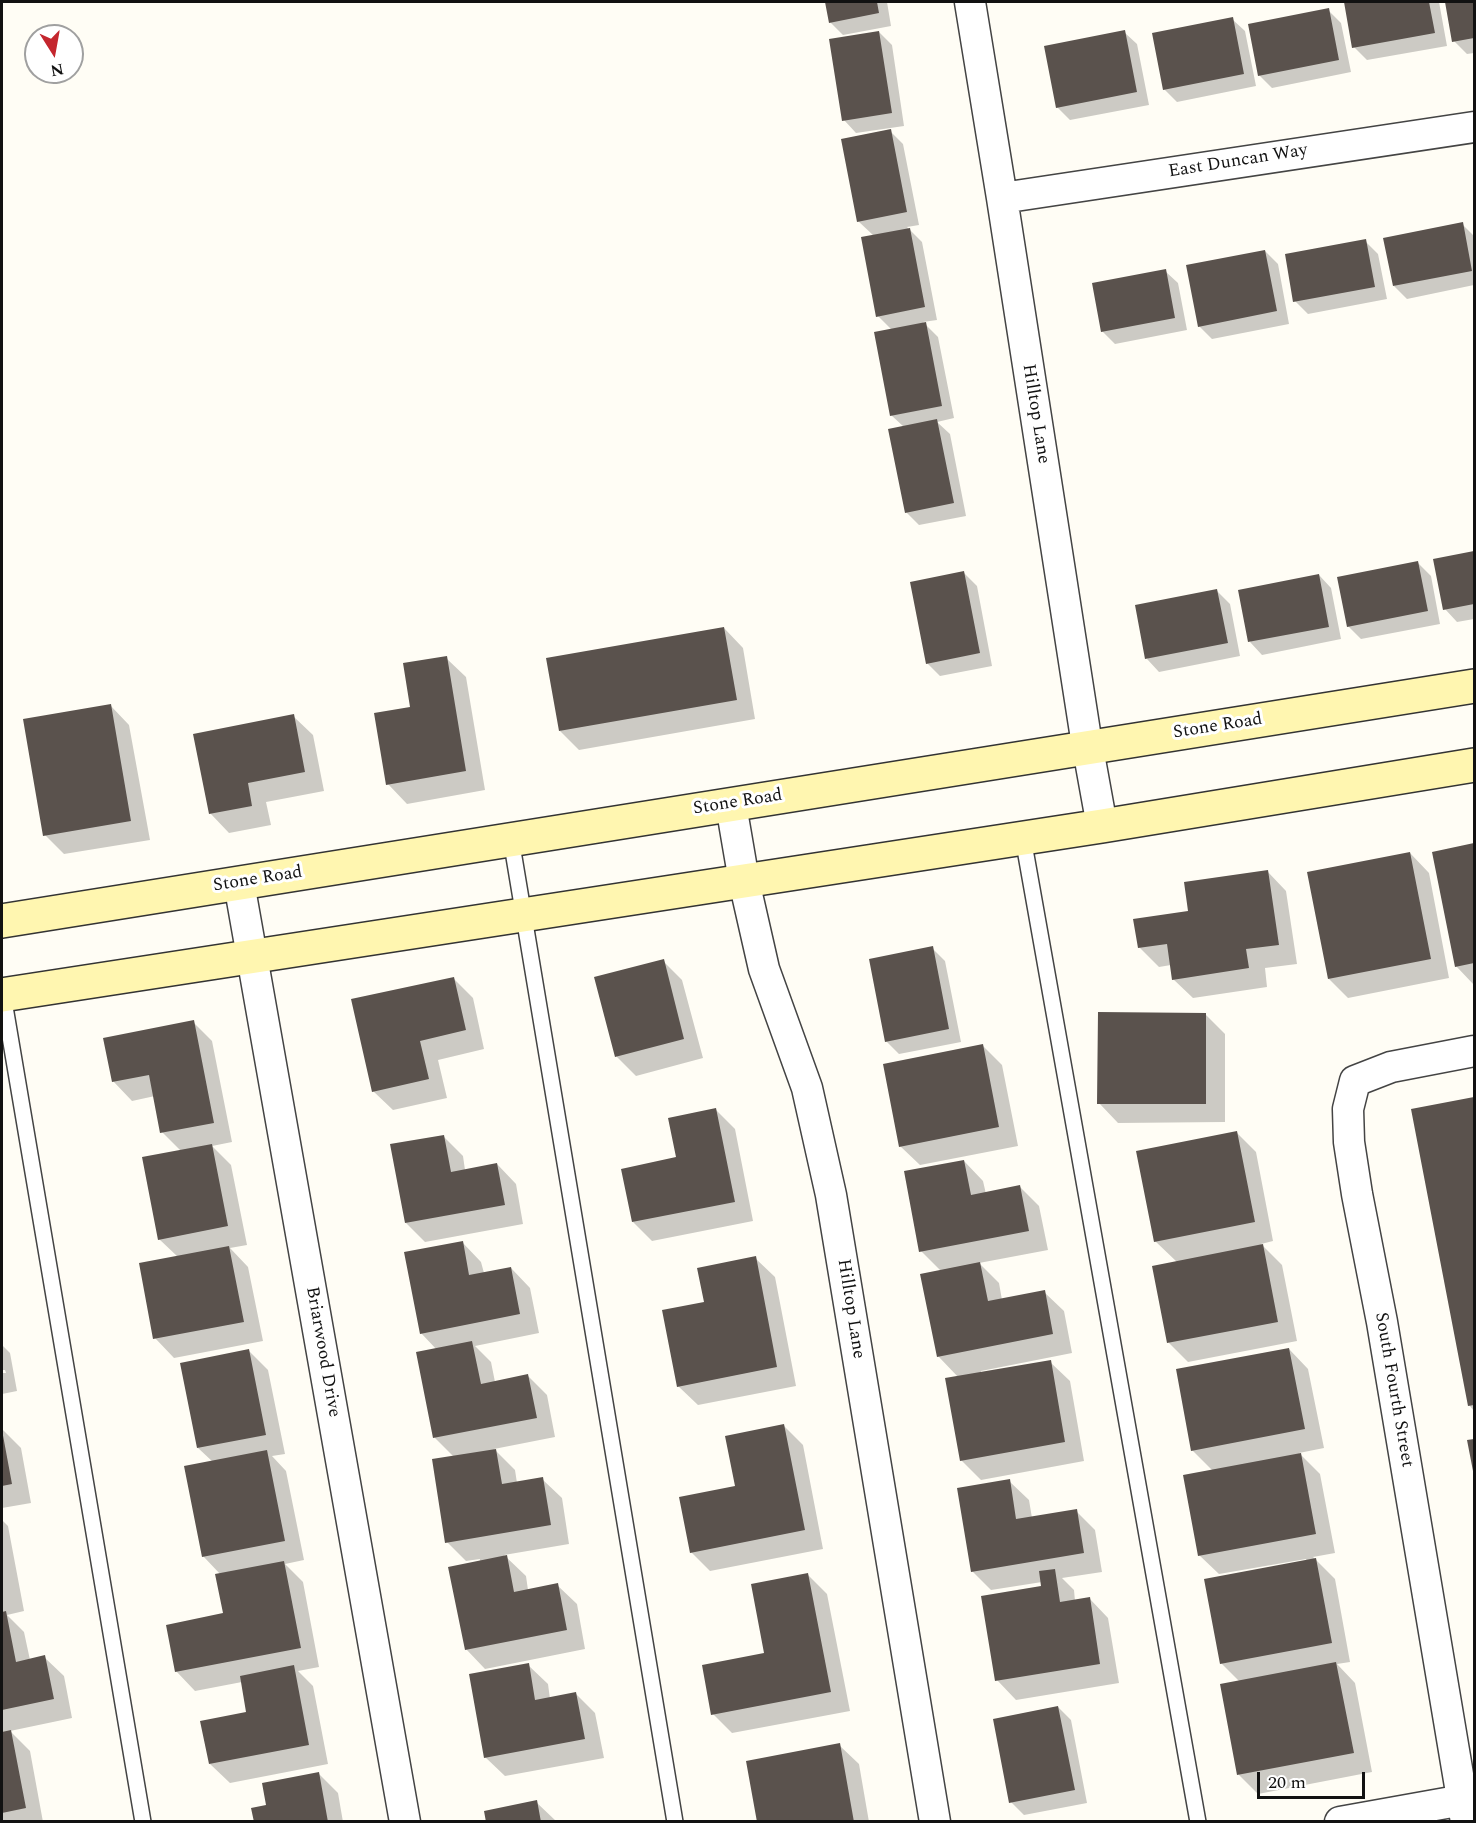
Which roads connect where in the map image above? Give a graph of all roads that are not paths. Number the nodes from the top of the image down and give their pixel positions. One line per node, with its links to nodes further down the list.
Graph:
1 (970, 2): 3 (street, Hilltop Lane)
2 (1474, 127): 3 (street, East Duncan Way)
3 (1002, 198): 5 (street, Hilltop Lane)
4 (1474, 686): 5 (main road, Stone Road)
5 (1088, 747): 7 (main road, Stone Road); 8 (street, Hilltop Lane)
6 (1474, 765): 8 (main road)
7 (731, 805): 10 (main road, Stone Road); 11 (street, Hilltop Lane)
8 (1102, 826): 9 (main road)
9 (1023, 838): 11 (main road); 23 (lane)
10 (511, 839): 12 (main road, Stone Road); 13 (lane)
11 (744, 881): 13 (main road); 22 (street, Hilltop Lane)
12 (239, 883): 14 (main road, Stone Road); 15 (street, Briarwood Drive)
13 (524, 915): 15 (main road); 21 (lane)
14 (2, 921)
15 (252, 957): 16 (main road); 20 (street, Briarwood Drive)
16 (2, 995): 19 (lane)
17 (1474, 1051): 18 (street, South Fourth Street)
18 (1467, 1806): 24 (street)
19 (143, 1821)
20 (405, 1821)
21 (675, 1821)
22 (935, 1821)
23 (1198, 1821)
24 (1340, 1821)

